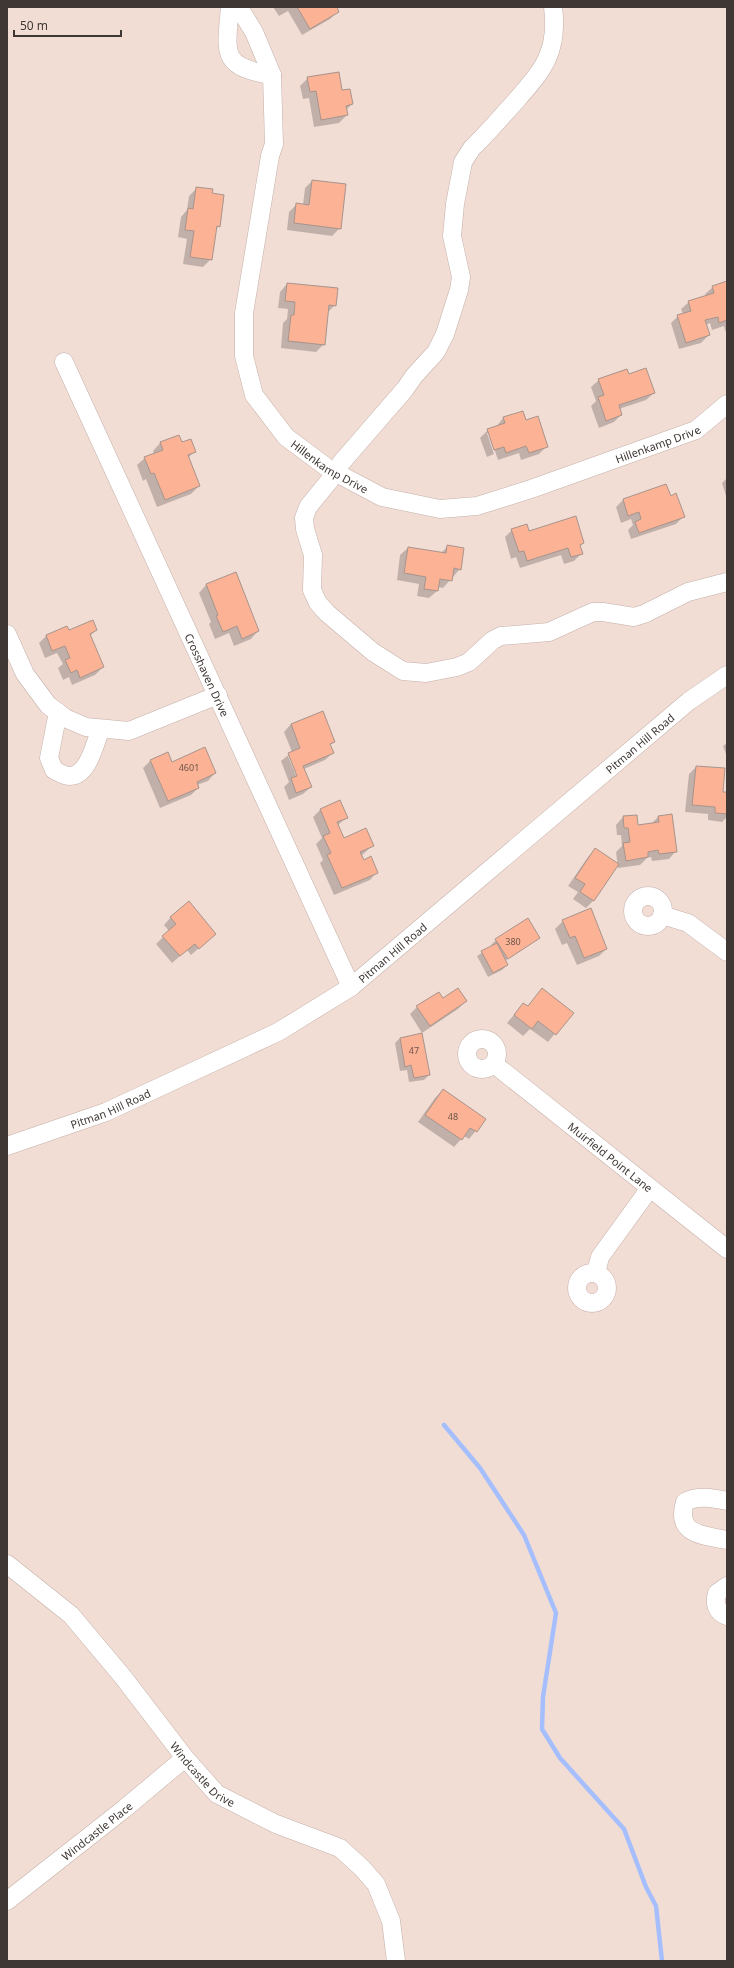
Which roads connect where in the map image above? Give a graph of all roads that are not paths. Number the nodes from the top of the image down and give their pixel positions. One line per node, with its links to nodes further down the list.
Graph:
1 (230, 7): 4 (street)
2 (235, 7): 4 (street, Hillenkamp Drive)
3 (553, 7): 7 (street)
4 (272, 75): 6 (street, Hillenkamp Drive)
5 (64, 362): 12 (street, Crosshaven Drive)
6 (727, 404)
7 (341, 463)
8 (330, 480): 9 (street)
9 (727, 582)
10 (7, 634): 13 (street)
11 (727, 675): 17 (street, Pitman Hill Road)
12 (218, 695): 14 (street); 17 (street, Crosshaven Drive)
13 (58, 712): 14 (street); 14 (street)
14 (101, 729)
15 (662, 915): 16 (street)
16 (727, 952)
17 (351, 987): 19 (street, Pitman Hill Road)
18 (494, 1064): 20 (street, Muirfield Point Lane)
19 (7, 1146)
20 (650, 1188): 21 (street, Muirfield Point Lane); 22 (street)
21 (727, 1249)
22 (596, 1273)
23 (727, 1502): 24 (street)
24 (727, 1540)
25 (7, 1564): 28 (street, Windcastle Drive)
26 (727, 1586): 27 (street)
27 (727, 1616)
28 (185, 1758): 29 (street, Windcastle Place); 30 (street, Windcastle Drive)
29 (7, 1901)
30 (396, 1961)

